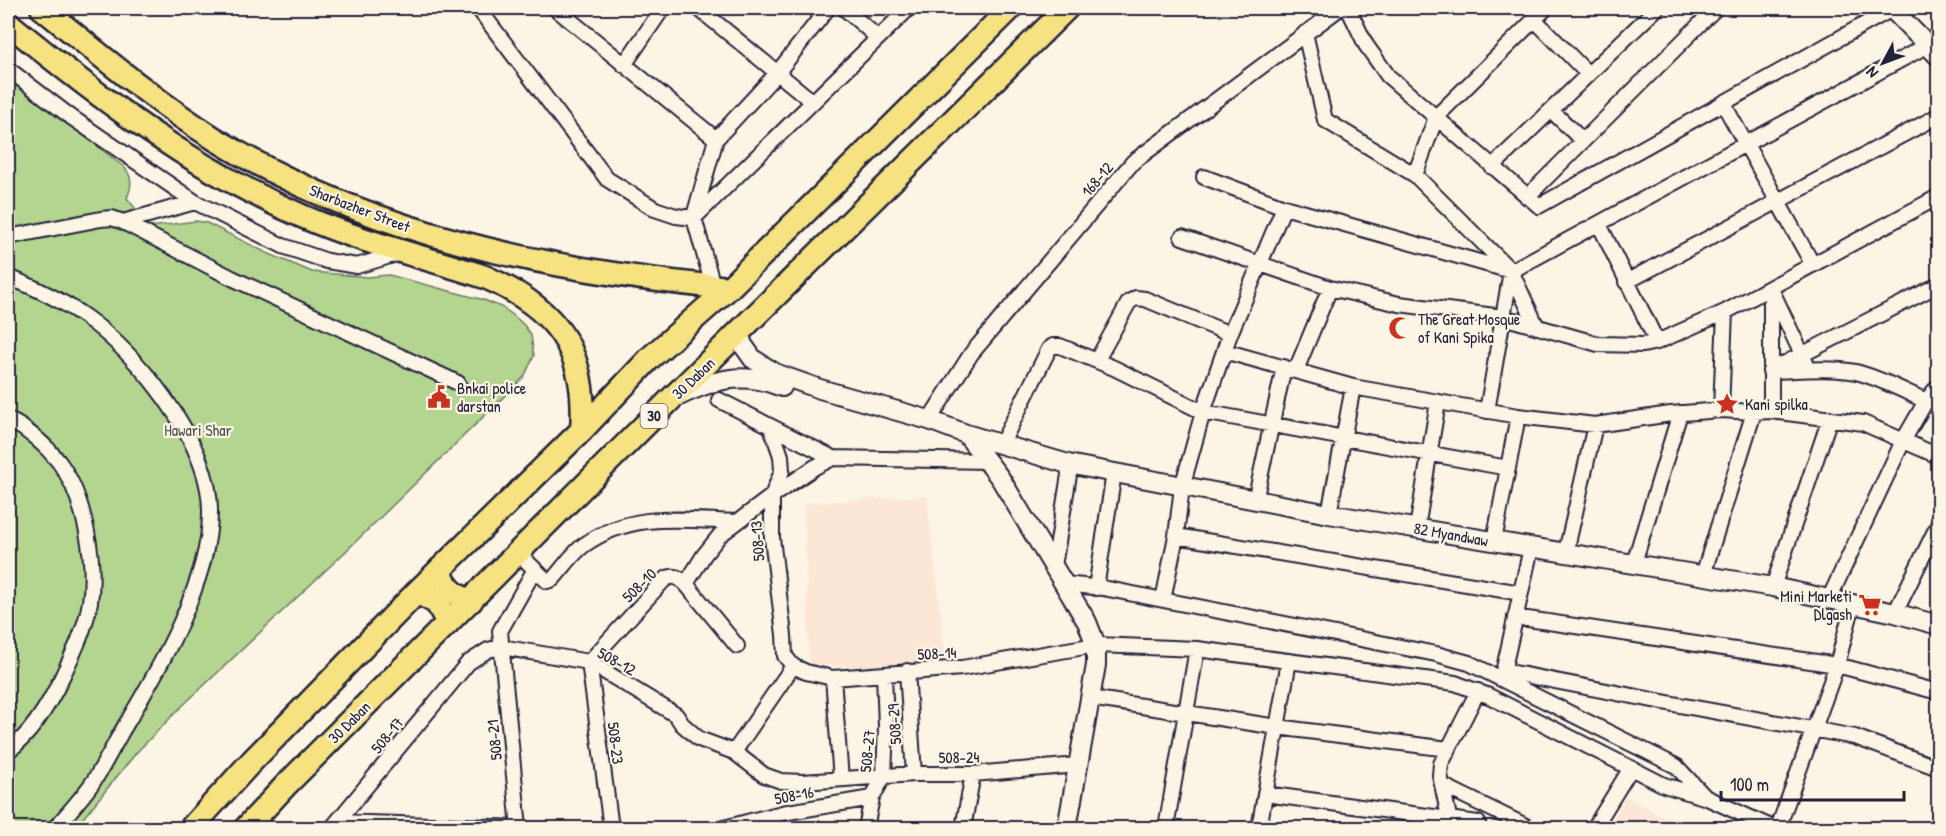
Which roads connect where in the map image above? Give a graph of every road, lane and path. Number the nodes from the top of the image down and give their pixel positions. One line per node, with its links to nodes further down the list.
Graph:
1 (42, 8): 54 (main road, Sharbazher Street)
2 (478, 8): 42 (street)
3 (555, 8): 22 (street)
4 (663, 8): 22 (street)
5 (698, 8): 24 (street)
6 (828, 8): 24 (street)
7 (844, 8): 20 (street)
8 (909, 8): 20 (street)
9 (1011, 8): 54 (main road, 30)
10 (1067, 8): 60 (main road, 30 Daban / 30)
11 (1340, 8): 19 (street, 168-12)
12 (1348, 8): 30 (street)
13 (1546, 8): 17 (street)
14 (1657, 8): 25 (street)
15 (1716, 8): 32 (street)
16 (1892, 8): 21 (street); 27 (street)
17 (1534, 19): 25 (street); 30 (street)
18 (8, 23): 47 (main road, Sharbazher Street)
19 (1305, 33): 35 (street); 85 (street, 168-12)
20 (878, 38): 26 (street)
21 (1933, 50): 33 (street)
22 (624, 66): 31 (street)
23 (8, 69): 40 (street)
24 (778, 72): 26 (street); 31 (street)
25 (1588, 74): 28 (street)
26 (813, 102): 42 (street)
27 (1723, 103): 33 (street); 37 (street)
28 (1552, 111): 32 (street); 34 (street)
29 (1938, 116): 39 (street)
30 (1436, 117): 34 (street); 35 (street)
31 (717, 139): 42 (street)
32 (1583, 141): 37 (street)
33 (1746, 144): 39 (street); 44 (street)
34 (1492, 168): 37 (street)
35 (1415, 175): 50 (street)
36 (1204, 177): 41 (street)
37 (1527, 197)
38 (1938, 197): 49 (street)
39 (1778, 201): 49 (street); 52 (street)
40 (195, 202): 43 (street); 47 (street)
41 (1284, 207): 48 (street); 50 (street)
42 (694, 218): 54 (street)
43 (123, 222): 45 (street); 69 (street)
44 (1599, 224): 50 (street); 52 (street)
45 (8, 237)
46 (1182, 237): 48 (street)
47 (402, 252): 89 (main road, Sharbazher Street)
48 (1261, 265): 55 (street); 61 (street)
49 (1813, 265): 56 (street)
50 (1511, 271): 58 (street); 59 (street)
51 (8, 277): 172 (street)
52 (1626, 282): 62 (street)
53 (1938, 285): 64 (street)
54 (721, 287): 89 (main road, 30)
55 (1330, 288): 58 (street); 66 (street)
56 (1771, 288): 57 (street); 64 (street); 68 (street)
57 (1725, 312): 62 (street); 76 (street)
58 (1503, 317): 59 (street); 77 (street)
59 (1537, 327): 62 (street)
60 (739, 333): 74 (main road, 30 Daban / 30); 85 (street)
61 (1230, 334): 63 (street); 65 (street)
62 (1657, 342)
63 (1224, 351): 66 (street); 79 (street)
64 (1802, 354): 67 (street); 68 (street)
65 (1096, 360): 79 (street); 93 (street)
66 (1290, 368): 70 (street); 86 (street)
67 (1809, 370): 68 (street); 73 (street)
68 (1770, 371): 78 (street)
69 (458, 383)
70 (1353, 387): 75 (street); 91 (street)
71 (1938, 387): 73 (street)
72 (719, 400): 88 (street)
73 (1926, 401): 92 (street)
74 (668, 402): 90 (street); 112 (main road, 30 Daban / 30)
75 (1438, 402): 77 (street); 94 (street)
76 (1721, 410): 80 (street); 81 (street)
77 (1487, 411): 82 (street)
78 (1770, 411): 80 (street); 83 (street)
79 (1203, 412): 86 (street); 101 (street)
80 (1754, 412): 117 (street)
81 (1680, 413): 87 (street); 113 (street)
82 (1518, 416): 87 (street); 99 (street)
83 (1830, 418): 92 (street); 120 (street)
84 (8, 419): 153 (street)
85 (929, 420): 90 (street)
86 (1272, 425): 91 (street); 103 (street)
87 (1595, 425): 111 (street)
88 (771, 427): 96 (street); 102 (street, 508-13)
89 (582, 430): 115 (main road, 30)
90 (966, 434): 93 (street, 82 Myandwaw); 97 (street)
91 (1344, 438): 94 (street); 104 (street)
92 (1902, 441): 95 (street); 124 (street)
93 (1001, 446): 98 (street, 82 Myandwaw)
94 (1429, 453): 99 (street); 107 (street)
95 (1938, 456)
96 (833, 458): 97 (street); 102 (street)
97 (988, 461): 114 (street)
98 (1068, 464): 100 (street, 82 Myandwaw); 114 (street)
99 (1508, 468): 109 (street)
100 (1114, 473): 101 (street, 82 Myandwaw); 121 (street)
101 (1182, 487): 103 (street, 82 Myandwaw); 108 (street)
102 (772, 496): 105 (street); 137 (street, 508-13)
103 (1255, 501): 104 (street, 82 Myandwaw)
104 (1329, 514): 107 (street, 82 Myandwaw)
105 (736, 522): 116 (street); 118 (street)
106 (1938, 525): 128 (street)
107 (1416, 528): 109 (street, 82 Myandwaw)
108 (1176, 536): 123 (street); 125 (street)
109 (1494, 541): 110 (street, 82 Myandwaw)
110 (1530, 548): 111 (street, 82 Myandwaw); 123 (street)
111 (1566, 552): 113 (street, 82 Myandwaw)
112 (518, 553): 116 (street); 126 (main road, 30 Daban / 30)
113 (1634, 563): 117 (street, 82 Myandwaw)
114 (1054, 566): 119 (street)
115 (440, 569): 122 (main road, 30); 126 (main road)
116 (535, 569): 134 (street, 508-21)
117 (1702, 574): 120 (street, 82 Myandwaw)
118 (686, 584): 133 (street); 139 (street, 508-10)
119 (1064, 584): 121 (street); 132 (street)
120 (1773, 587): 124 (street, 82 Myandwaw)
121 (1096, 588): 125 (street)
122 (417, 592): 130 (main road); 173 (main road, 30)
123 (1521, 593): 129 (street)
124 (1829, 599): 127 (street, 82 Myandwaw)
125 (1163, 600): 136 (street)
126 (471, 601): 130 (main road, 30 Daban / 30)
127 (1853, 604): 128 (street, 82 Myandwaw); 140 (street)
128 (1895, 613): 131 (street, 82 Myandwaw)
129 (1515, 617): 140 (street); 143 (street)
130 (448, 623): 174 (main road, 30 Daban / 30)
131 (1938, 625)
132 (1096, 645): 135 (street, 508-14); 141 (street, 508-14); 148 (street)
133 (736, 646)
134 (501, 647): 139 (street, 508-12); 169 (street, 508-17); 175 (street, 508-21)
135 (1197, 649): 138 (street, 508-14); 149 (street)
136 (1450, 658): 143 (street); 145 (street)
137 (789, 661): 144 (street, 508-14); 154 (street)
138 (1289, 661): 145 (street, 508-14); 150 (street)
139 (589, 662): 154 (street, 508-12); 176 (street, 508-23)
140 (1837, 665): 147 (street); 151 (street)
141 (906, 671): 142 (street, 508-14); 158 (street, 508-29)
142 (884, 674): 144 (street, 508-14); 160 (street, 508-27)
143 (1503, 675): 151 (street); 165 (street)
144 (832, 678): 161 (street, 508-27)
145 (1446, 681): 146 (street, 508-14)
146 (1478, 691): 152 (street); 156 (street, 508-14)
147 (1938, 692)
148 (1090, 698): 149 (street); 155 (street)
149 (1187, 711): 150 (street); 181 (street)
150 (1277, 727): 152 (street); 163 (street)
151 (1815, 730): 157 (street); 186 (street)
152 (1448, 749): 162 (street)
153 (8, 751)
154 (734, 752): 161 (street, 508-12)
155 (1078, 765): 159 (street, 508-24); 180 (street)
156 (1631, 768): 165 (street, 508-14); 184 (street)
157 (1938, 768)
158 (914, 774): 159 (street, 508-24); 160 (street, 508-24)
159 (973, 774): 179 (street)
160 (884, 776): 161 (street, 508-24); 164 (street, 508-27)
161 (841, 779)
162 (1442, 785): 166 (street); 167 (street)
163 (1265, 794): 167 (street); 182 (street)
164 (872, 798): 177 (street, 508-16); 178 (street, 508-27)
165 (1707, 798): 168 (street)
166 (1482, 805): 171 (street); 183 (street)
167 (1449, 817): 171 (street)
168 (1750, 824): 185 (street)
169 (334, 825): 170 (street)
170 (365, 826): 175 (street)
171 (1478, 826)
172 (56, 828)
173 (191, 828)
174 (246, 828)
175 (520, 828)
176 (611, 828)
177 (724, 828)
178 (866, 828)
179 (963, 828)
180 (1067, 828)
181 (1166, 828)
182 (1259, 828)
183 (1530, 828)
184 (1594, 828)
185 (1773, 828)
186 (1778, 828)

